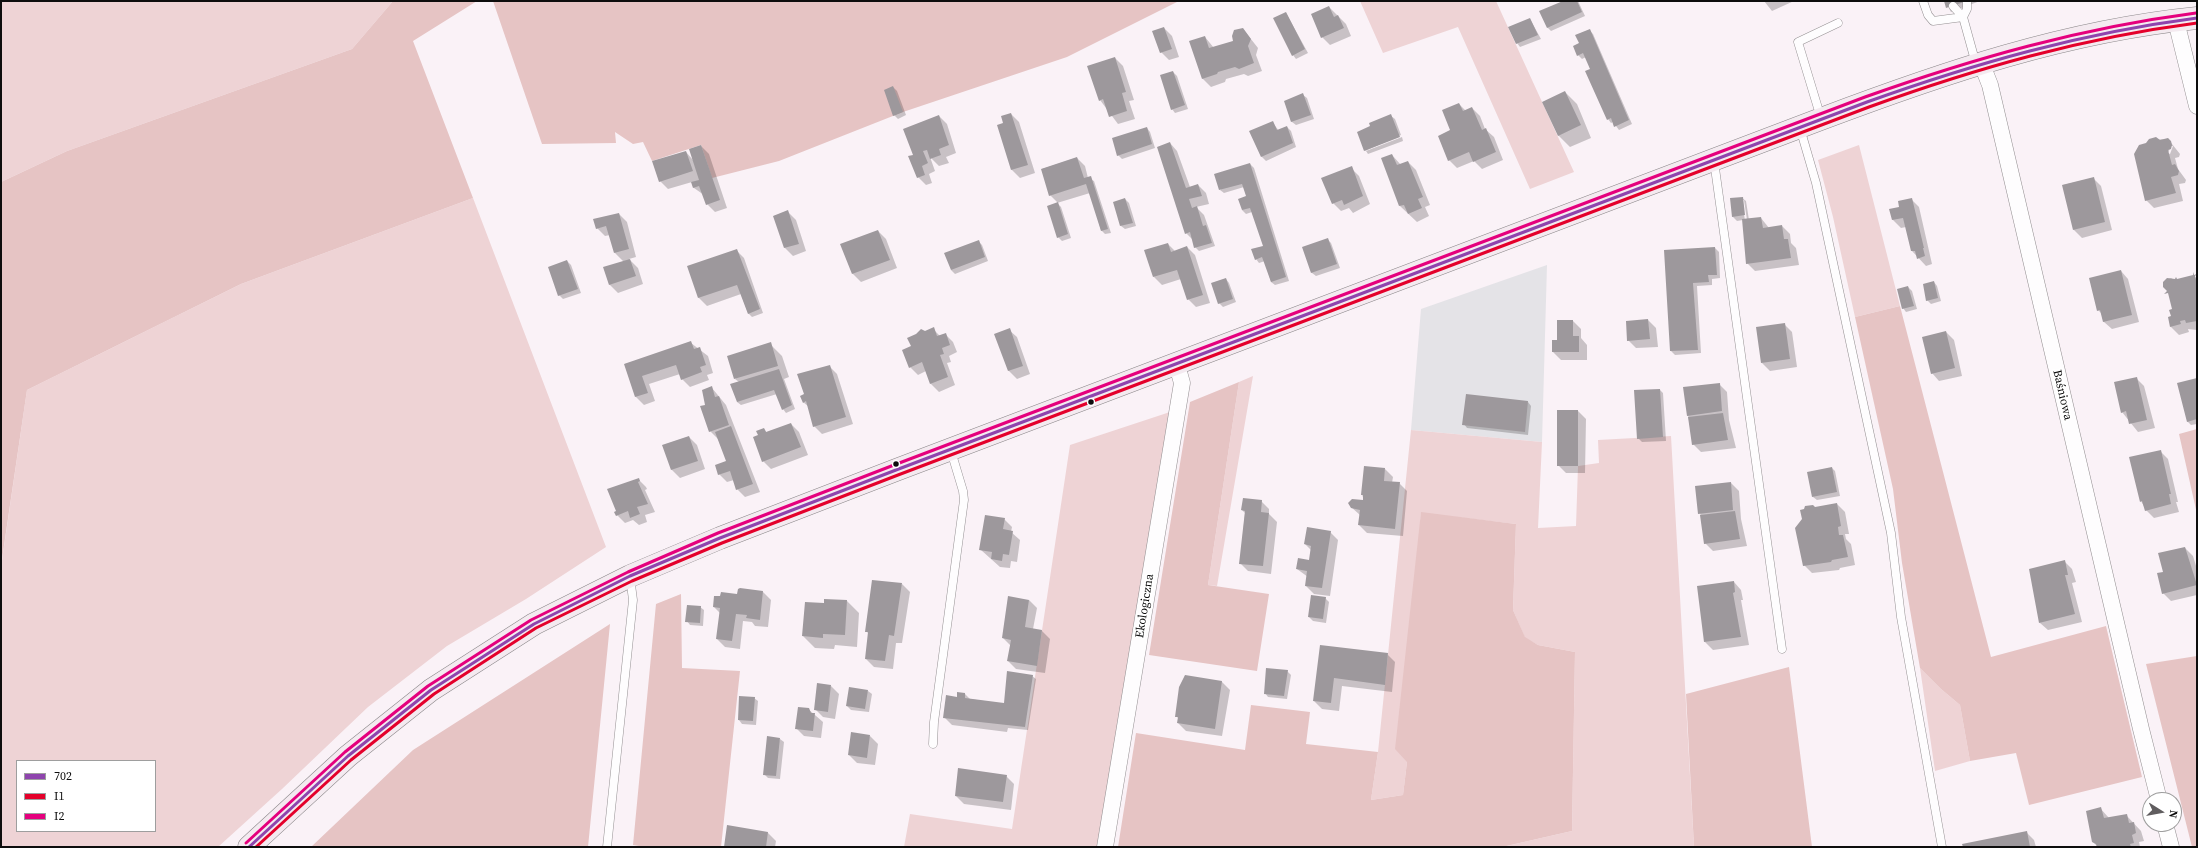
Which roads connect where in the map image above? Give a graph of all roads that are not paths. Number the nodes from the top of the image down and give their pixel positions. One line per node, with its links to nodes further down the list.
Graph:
1 (1923, 1): 4 (lane)
2 (1967, 1): 4 (lane)
3 (1953, 6): 4 (lane)
4 (1964, 16): 8 (lane)
5 (2197, 18): 6 (main road)
6 (2176, 21): 8 (main road); 9 (street)
7 (1838, 23): 10 (lane)
8 (1979, 63): 10 (main road); 18 (street, Baśniowa)
9 (2197, 106)
10 (1821, 119): 11 (main road)
11 (1799, 127): 12 (main road); 23 (lane)
12 (1714, 160): 13 (main road); 16 (lane)
13 (1177, 365): 14 (main road); 22 (street, Ekologiczna)
14 (951, 450): 15 (main road); 17 (lane)
15 (630, 576): 20 (main road); 21 (lane)
16 (1782, 649)
17 (933, 744)
18 (2157, 792)
19 (2167, 832): 24 (street)
20 (249, 847)
21 (607, 847)
22 (1105, 847)
23 (1942, 847)
24 (2171, 847)

